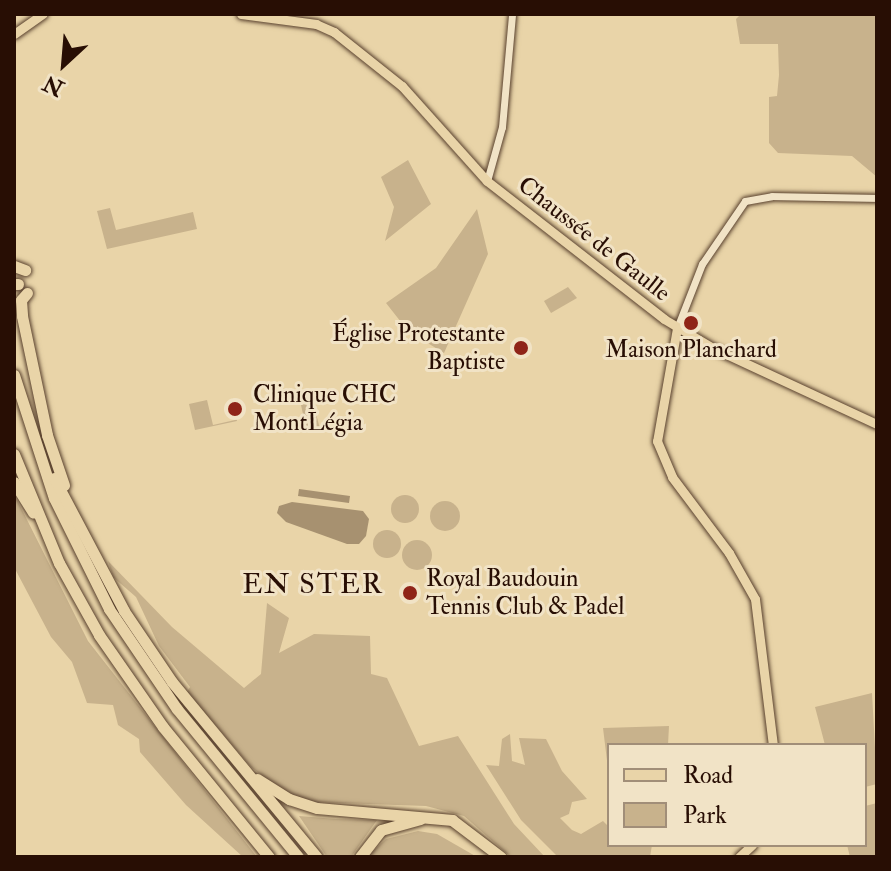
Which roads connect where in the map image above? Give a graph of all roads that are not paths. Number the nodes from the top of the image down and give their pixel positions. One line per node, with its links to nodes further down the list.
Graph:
1 (43, 14): 4 (main road)
2 (241, 14): 5 (main road, Chaussée de Gaulle)
3 (512, 14): 5 (street)
4 (14, 34)
5 (487, 181): 8 (main road, Chaussée de Gaulle)
6 (877, 198): 8 (street)
7 (27, 293): 15 (highway)
8 (677, 328): 10 (main road, Chaussée de Gaulle); 17 (main road)
9 (14, 375): 12 (highway)
10 (877, 424)
11 (14, 454): 14 (highway)
12 (41, 464): 15 (highway); 19 (highway)
13 (14, 482): 14 (highway)
14 (39, 519): 18 (highway)
15 (85, 538): 16 (highway)
16 (220, 741): 20 (highway); 23 (highway)
17 (773, 743)
18 (269, 857)
19 (298, 857)
20 (317, 857)
21 (360, 857): 22 (highway)
22 (492, 857)
23 (501, 857)

